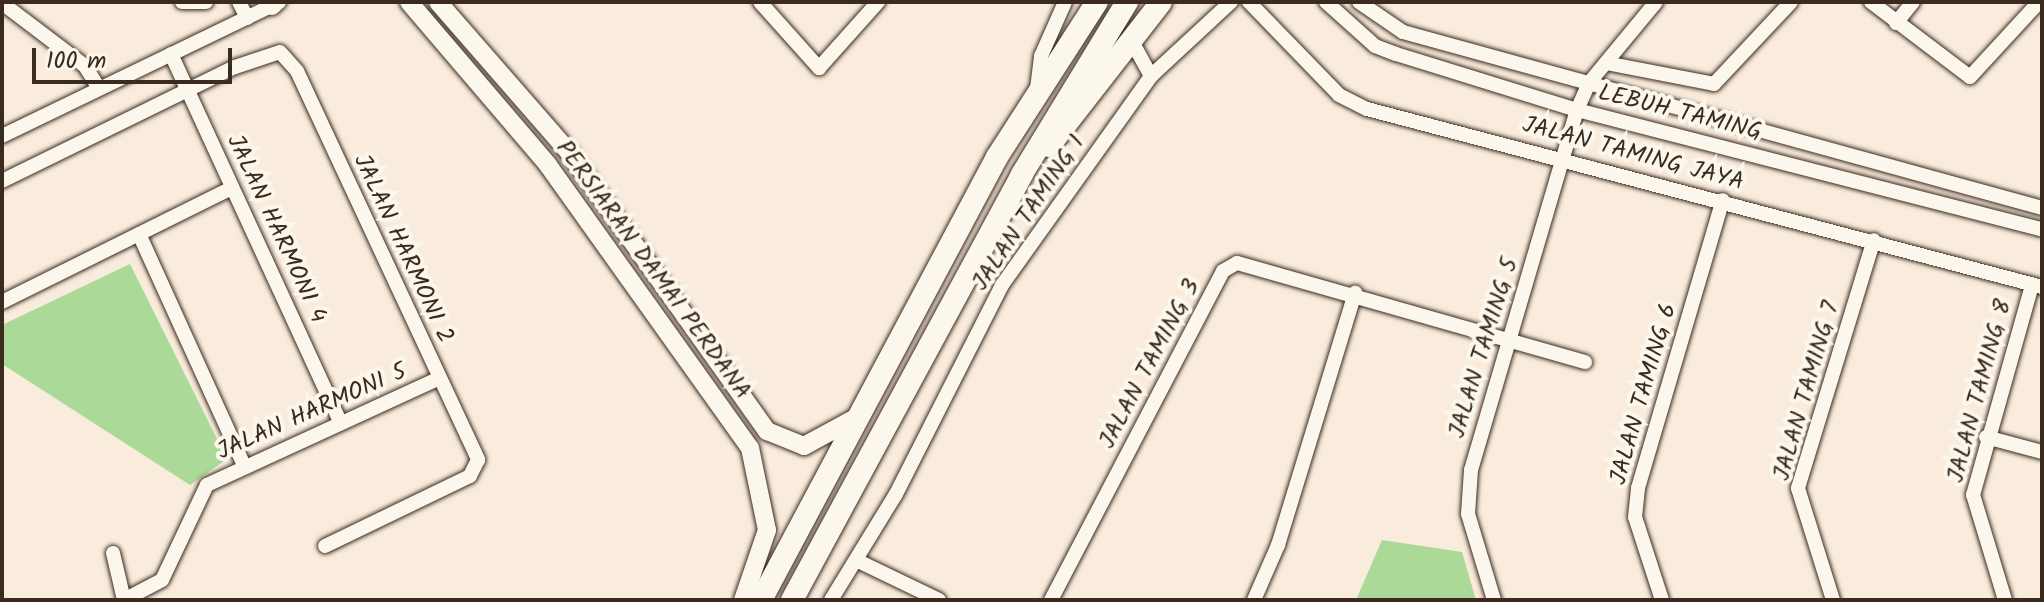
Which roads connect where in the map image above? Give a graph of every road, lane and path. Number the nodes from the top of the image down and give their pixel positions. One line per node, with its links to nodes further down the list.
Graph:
1 (182, 2): 2 (street)
2 (206, 2)
3 (239, 2): 23 (street)
4 (438, 2): 50 (main road, PERSIARAN DAMAI PERDANA)
5 (760, 2): 6 (street)
6 (878, 2)
7 (1065, 2): 32 (street)
8 (1097, 2): 32 (highway)
9 (1127, 2): 36 (highway)
10 (1161, 2): 25 (highway)
11 (1231, 2): 28 (street, JALAN TAMING 1)
12 (1249, 2): 35 (street, JALAN TAMING JAYA)
13 (1326, 2): 33 (street, LEBUH TAMING)
14 (1359, 2): 29 (street, LEBUH TAMING)
15 (1656, 2): 27 (street, JALAN TAMING 5)
16 (1791, 2): 27 (street)
17 (1871, 2): 24 (street)
18 (1913, 2): 24 (street)
19 (2039, 2): 24 (street)
20 (2, 3): 30 (street)
21 (276, 3): 23 (street)
22 (410, 4): 59 (main road, PERSIARAN DAMAI PERDANA)
23 (247, 18): 26 (street)
24 (1896, 23)
25 (1130, 38): 28 (street); 36 (highway)
26 (171, 54): 30 (street); 31 (street, JALAN HARMONI 4)
27 (1606, 63): 29 (street, JALAN TAMING 5)
28 (1151, 76): 57 (street, JALAN TAMING 1)
29 (1589, 83): 33 (street, JALAN TAMING 5); 40 (street, LEBUH TAMING)
30 (99, 88): 34 (street)
31 (187, 90): 37 (street); 38 (street, JALAN HARMONI 4); 49 (street, JALAN HARMONI 2)
32 (1036, 93): 50 (highway)
33 (1577, 110): 35 (street, JALAN TAMING 5); 41 (street, LEBUH TAMING)
34 (2, 136)
35 (1564, 157): 39 (street, JALAN TAMING JAYA); 47 (street, JALAN TAMING 5)
36 (1022, 174): 61 (highway)
37 (2, 181)
38 (232, 188): 42 (street); 51 (street, JALAN HARMONI 4)
39 (1723, 200): 43 (street, JALAN TAMING JAYA); 67 (street, JALAN TAMING 6)
40 (2042, 208)
41 (2042, 229)
42 (139, 234): 46 (street); 54 (street)
43 (1874, 240): 44 (street, JALAN TAMING JAYA); 68 (street, JALAN TAMING 7)
44 (2037, 286): 52 (street, JALAN TAMING 8)
45 (1355, 293): 47 (street, JALAN TAMING 3); 64 (street, JALAN TAMING 3); 65 (street)
46 (2, 302)
47 (1510, 339): 48 (street, JALAN TAMING 3); 66 (street, JALAN TAMING 5)
48 (1585, 362)
49 (440, 378): 51 (street, JALAN HARMONI 5); 55 (street, JALAN HARMONI 2)
50 (865, 412): 60 (highway)
51 (341, 423): 54 (street, JALAN HARMONI 5)
52 (1986, 437): 53 (street); 69 (street, JALAN TAMING 8)
53 (2042, 452)
54 (244, 466): 58 (street, JALAN HARMONI 5)
55 (325, 546)
56 (113, 553): 58 (street)
57 (858, 561): 62 (street, JALAN TAMING 1); 63 (street)
58 (124, 600)
59 (743, 600)
60 (761, 600)
61 (792, 600)
62 (831, 600)
63 (939, 600)
64 (1051, 600)
65 (1254, 600)
66 (1494, 600)
67 (1662, 600)
68 (1833, 600)
69 (2005, 600)

